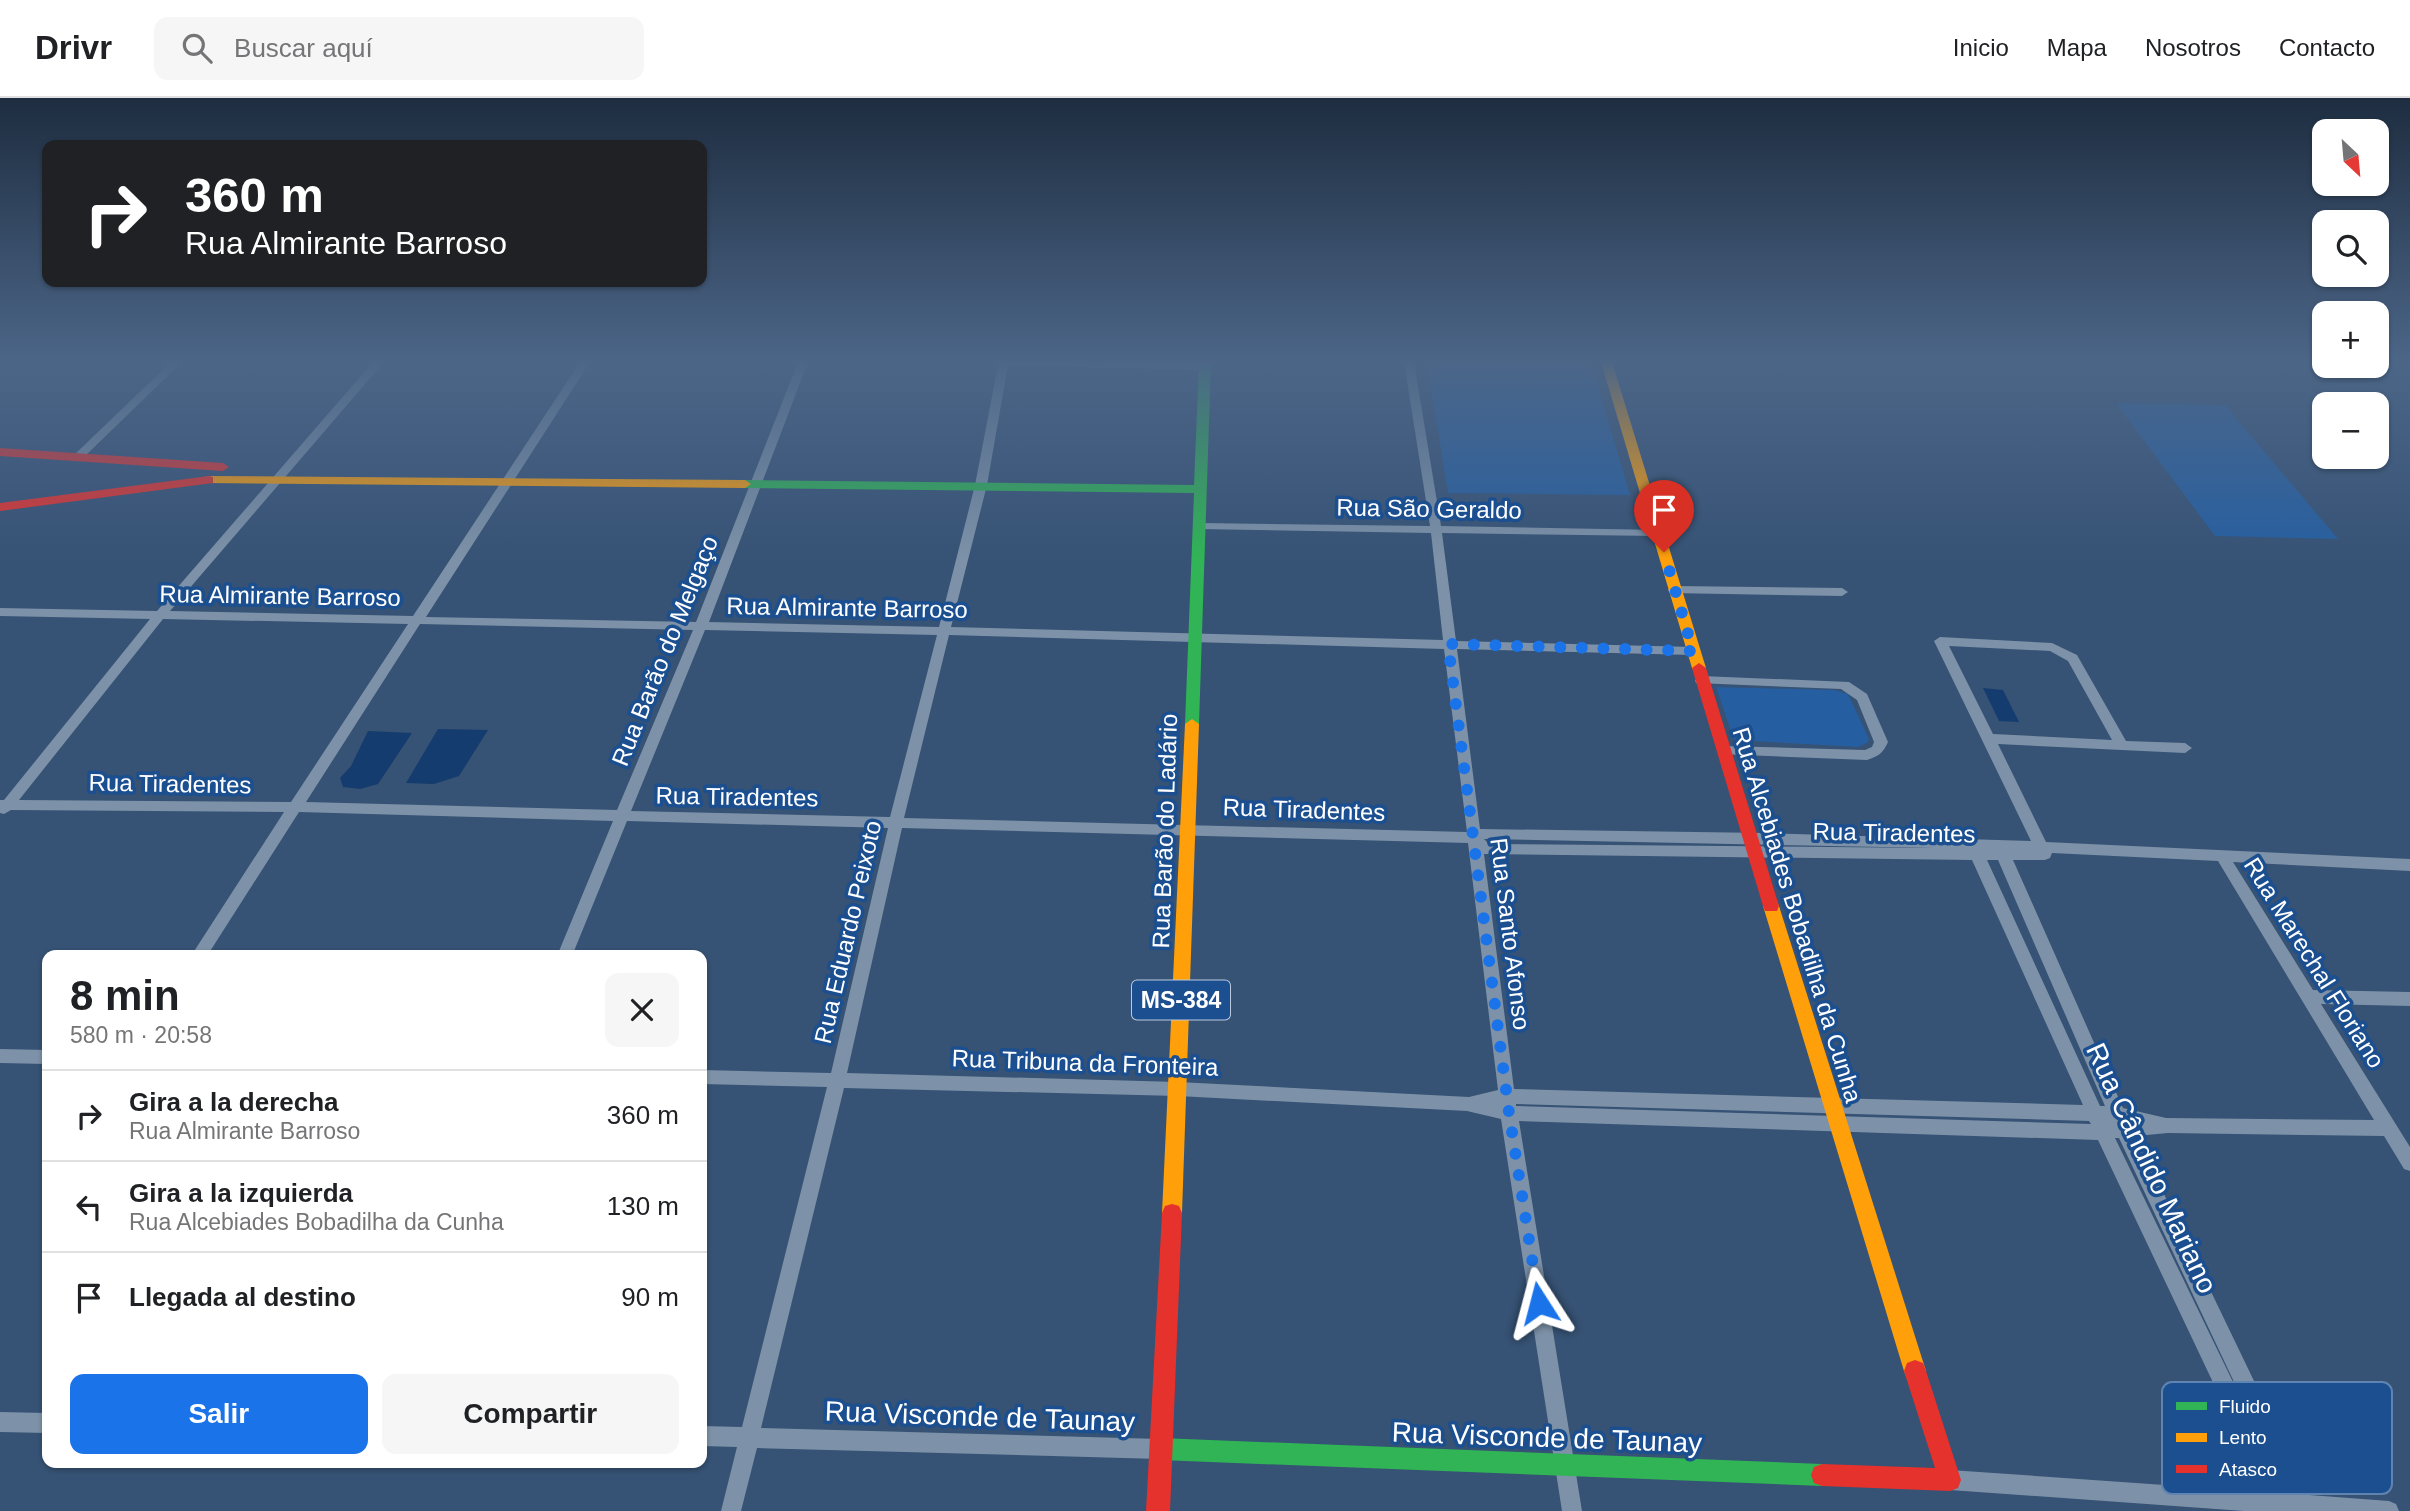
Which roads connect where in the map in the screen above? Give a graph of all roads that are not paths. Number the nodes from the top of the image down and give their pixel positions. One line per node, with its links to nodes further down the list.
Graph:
1 (108, 428): 10 (street)
2 (323, 428): 11 (street)
3 (542, 428): 12 (street)
4 (777, 428): 13 (street, Rua Barão do Melgaço)
5 (992, 428): 14 (street, Rua Eduardo Peixoto)
6 (1202, 428): 15 (main road, Rua Barão do Ladário / MS-384)
7 (1420, 428): 18 (street, Rua Santo Afonso)
8 (1626, 428): 19 (main road, Rua Alcebiades Bobadilha da Cunha)
9 (0, 452): 10 (main road)
10 (78, 457): 11 (main road)
11 (285, 473): 12 (main road); 16 (main road); 23 (street)
12 (511, 475): 13 (main road); 24 (street)
13 (758, 478): 14 (main road); 25 (street, Rua Barão do Melgaço)
14 (982, 481): 15 (main road); 26 (street, Rua Eduardo Peixoto)
15 (1199, 484): 17 (main road, Rua Barão do Ladário / MS-384)
16 (0, 507)
17 (1199, 526): 18 (street, Rua São Geraldo); 27 (main road, Rua Barão do Ladário / MS-384)
18 (1436, 531): 19 (street, Rua São Geraldo); 28 (street, Rua Santo Afonso)
19 (1659, 533): 20 (main road, Rua Alcebiades Bobadilha da Cunha)
20 (1674, 590): 21 (street); 29 (main road, Rua Alcebiades Bobadilha da Cunha)
21 (1842, 592)
22 (0, 612): 23 (street, Rua Almirante Barroso)
23 (161, 614): 24 (street, Rua Almirante Barroso); 35 (street)
24 (419, 620): 25 (street, Rua Almirante Barroso); 36 (street)
25 (701, 626): 26 (street, Rua Almirante Barroso); 37 (street, Rua Barão do Melgaço)
26 (945, 631): 27 (street, Rua Almirante Barroso); 38 (street, Rua Eduardo Peixoto)
27 (1195, 637): 28 (street, Rua Almirante Barroso); 39 (main road, Rua Barão do Ladário / MS-384)
28 (1448, 644): 29 (street, Rua Almirante Barroso); 40 (street, Rua Santo Afonso)
29 (1693, 651): 30 (main road, Rua Alcebiades Bobadilha da Cunha)
30 (1701, 680): 34 (main road, Rua Alcebiades Bobadilha da Cunha); 34 (street)
31 (1988, 739): 32 (street); 32 (street); 43 (street)
32 (2122, 745): 33 (street)
33 (2186, 748)
34 (1724, 751): 41 (main road, Rua Alcebiades Bobadilha da Cunha)
35 (2, 808): 36 (street, Rua Tiradentes)
36 (295, 810): 37 (street, Rua Tiradentes); 47 (street)
37 (621, 818): 38 (street, Rua Tiradentes); 48 (street, Rua Barão do Melgaço)
38 (896, 823): 39 (street, Rua Tiradentes); 54 (street, Rua Eduardo Peixoto)
39 (1187, 829): 40 (street, Rua Tiradentes); 55 (main road, Rua Barão do Ladário / MS-384)
40 (1473, 838): 41 (street, Rua Tiradentes); 57 (street, Rua Santo Afonso)
41 (1753, 845): 42 (street, Rua Tiradentes); 56 (main road, Rua Alcebiades Bobadilha da Cunha)
42 (1976, 851): 44 (street, Rua Tiradentes); 58 (street, Rua Cândido Mariano)
43 (2043, 851): 44 (street, Rua Tiradentes); 45 (street, Rua Tiradentes)
44 (2001, 852): 59 (street, Rua Cândido Mariano)
45 (2223, 858): 46 (street, Rua Tiradentes); 49 (street, Rua Marechal Floriano)
46 (2410, 865)
47 (202, 950)
48 (566, 950)
49 (2308, 997): 50 (street); 62 (street, Rua Marechal Floriano)
50 (2410, 999)
51 (0, 1056): 52 (street)
52 (42, 1057)
53 (707, 1077): 54 (street, Rua Tribuna da Fronteira)
54 (837, 1081): 55 (street, Rua Tribuna da Fronteira); 71 (street, Rua Eduardo Peixoto)
55 (1178, 1090): 57 (street, Rua Tribuna da Fronteira); 72 (main road, Rua Barão do Ladário / MS-384)
56 (1831, 1104): 57 (street, Rua Tribuna da Fronteira); 58 (street, Rua Tribuna da Fronteira); 60 (main road, Rua Alcebiades Bobadilha da Cunha)
57 (1508, 1105): 60 (street, Rua Tribuna da Fronteira); 73 (street, Rua Santo Afonso)
58 (2095, 1114): 59 (street, Rua Tribuna da Fronteira); 63 (street, Rua Cândido Mariano)
59 (2117, 1114): 61 (street, Rua Tribuna da Fronteira); 64 (street, Rua Cândido Mariano)
60 (1837, 1123): 63 (street, Rua Tribuna da Fronteira); 74 (main road, Rua Alcebiades Bobadilha da Cunha)
61 (2168, 1125): 62 (street, Rua Tribuna da Fronteira); 64 (street, Rua Tribuna da Fronteira)
62 (2390, 1128): 65 (street, Rua Marechal Floriano)
63 (2104, 1132): 64 (street, Rua Tribuna da Fronteira); 66 (street, Rua Cândido Mariano)
64 (2125, 1132): 67 (street, Rua Cândido Mariano)
65 (2410, 1163)
66 (2230, 1382)
67 (2237, 1382)
68 (0, 1422): 69 (street)
69 (42, 1423)
70 (707, 1436): 71 (street, Rua Visconde de Taunay)
71 (750, 1438): 72 (street, Rua Visconde de Taunay); 76 (street, Rua Eduardo Peixoto)
72 (1160, 1449): 73 (main road, Rua Visconde de Taunay); 77 (main road, Rua Barão do Ladário / MS-384)
73 (1565, 1466): 74 (main road, Rua Visconde de Taunay); 78 (street, Rua Santo Afonso)
74 (1950, 1480): 75 (street, Rua Visconde de Taunay)
75 (2294, 1508): 79 (street, Rua Visconde de Taunay)
76 (732, 1511)
77 (1158, 1511)
78 (1572, 1511)
79 (2389, 1511)

